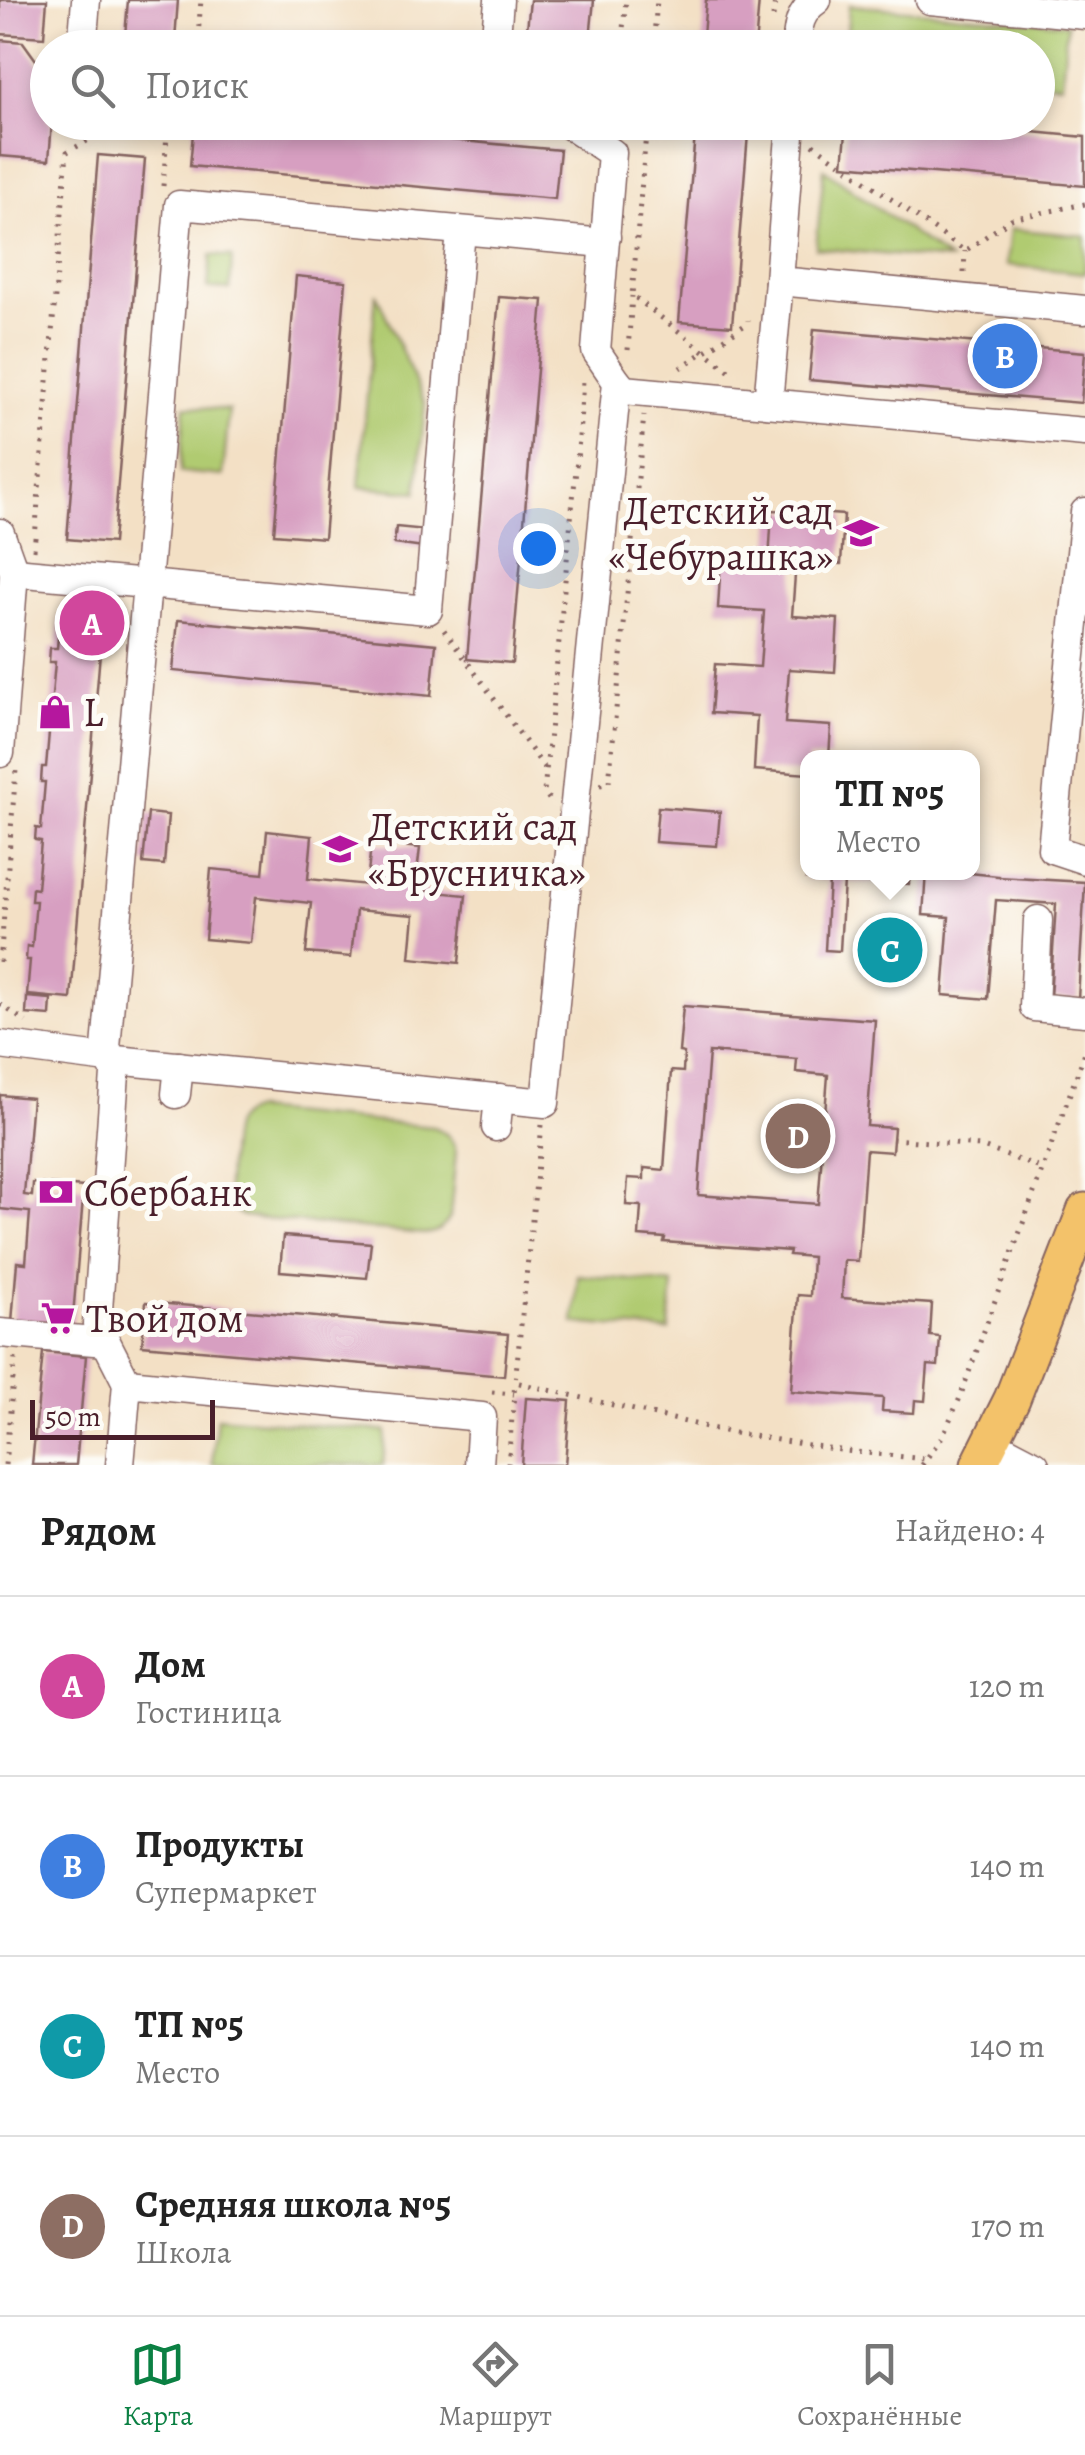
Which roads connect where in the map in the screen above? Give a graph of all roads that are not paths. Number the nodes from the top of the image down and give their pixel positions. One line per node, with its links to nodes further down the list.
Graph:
1 (86, 0): 6 (lane)
2 (499, 0): 7 (lane)
3 (817, 0): 8 (lane)
4 (930, 0): 5 (lane)
5 (1085, 15)
6 (84, 30)
7 (496, 30)
8 (797, 30)
9 (592, 140): 12 (lane)
10 (790, 140): 13 (lane)
11 (461, 231): 12 (lane); 21 (lane); 21 (lane)
12 (606, 237): 15 (lane)
13 (778, 281): 14 (lane); 16 (lane)
14 (1085, 310)
15 (616, 395): 16 (lane); 28 (lane)
16 (768, 403): 17 (lane)
17 (1085, 432)
18 (1085, 512): 23 (lane)
19 (0, 534): 20 (lane)
20 (23, 573): 21 (lane); 22 (lane)
21 (147, 584): 27 (lane)
22 (8, 758)
23 (1085, 860)
24 (1038, 920): 25 (lane)
25 (1085, 1012)
26 (0, 1045): 27 (lane)
27 (111, 1059): 28 (lane); 32 (lane)
28 (499, 1098): 29 (lane)
29 (496, 1127)
30 (1085, 1212): 34 (main road)
31 (0, 1333): 32 (lane)
32 (106, 1342): 33 (lane)
33 (127, 1384): 35 (lane); 36 (lane)
34 (985, 1454): 37 (lane)
35 (120, 1465)
36 (479, 1465)
37 (1035, 1465)

